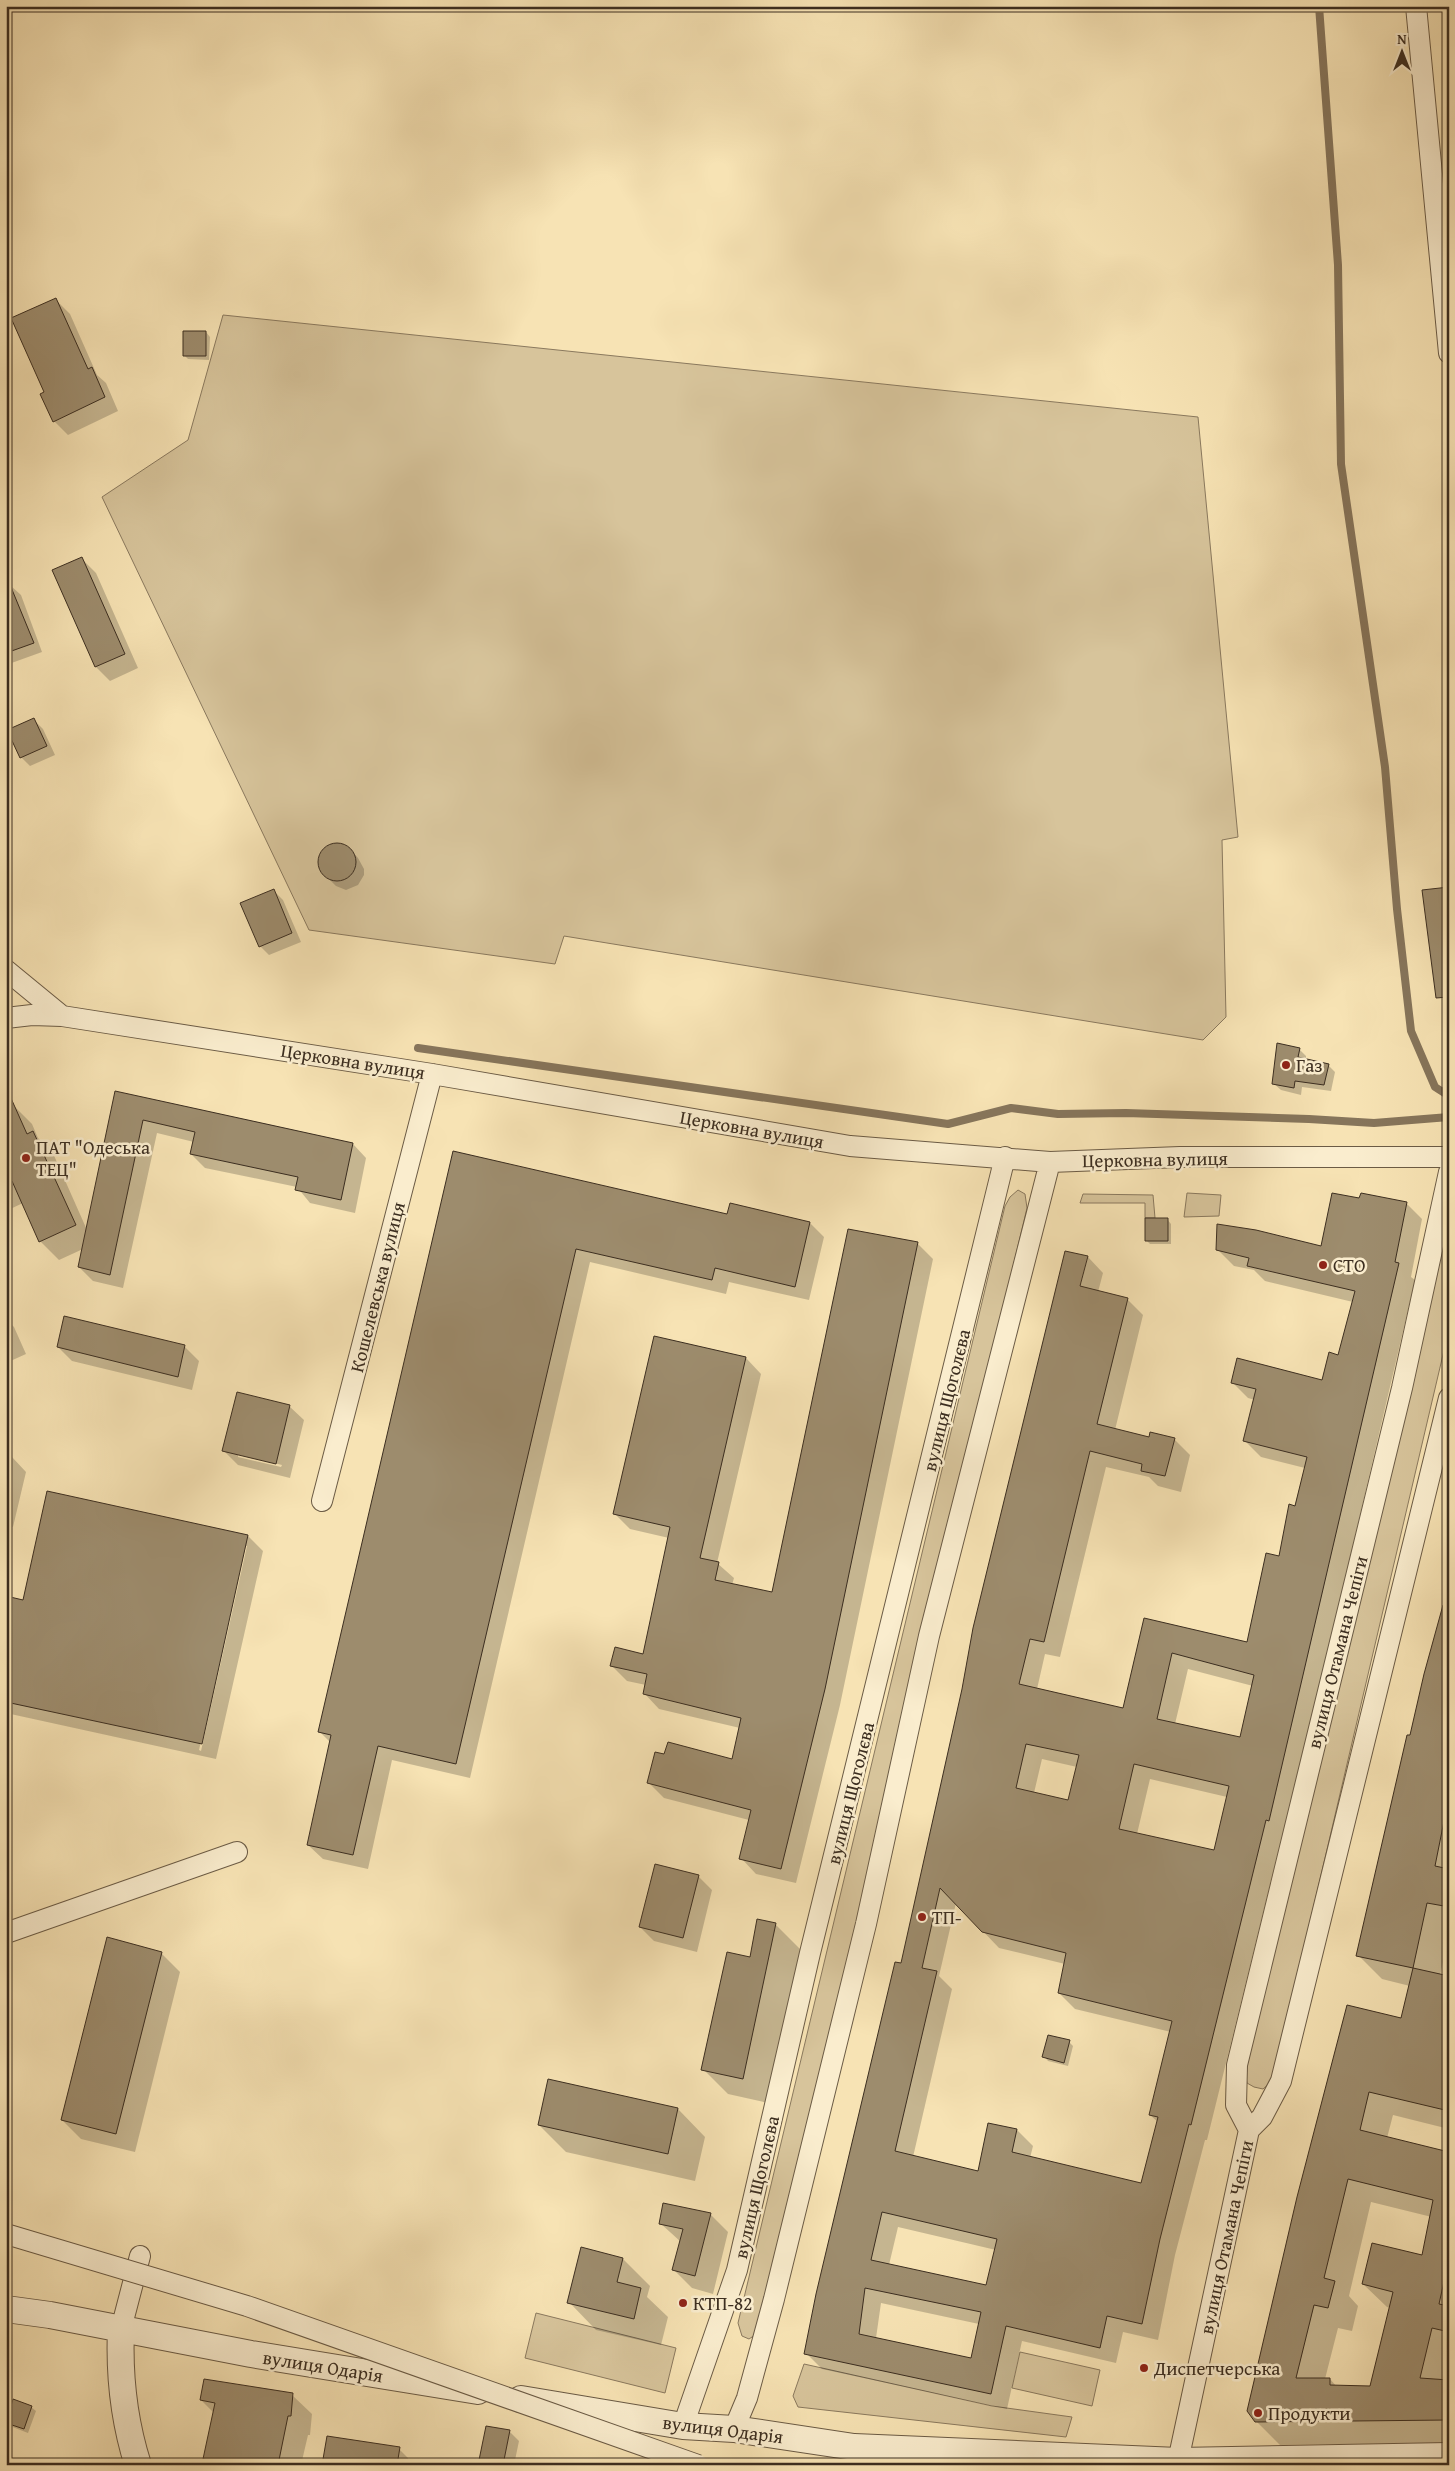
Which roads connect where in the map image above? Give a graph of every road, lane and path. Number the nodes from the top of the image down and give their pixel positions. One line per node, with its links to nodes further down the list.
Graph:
1 (1416, 6): 2 (street)
2 (1449, 353)
3 (6, 970): 4 (street)
4 (62, 1016): 5 (street, Церковна вулиця); 6 (street, Церковна вулиця)
5 (6, 1018)
6 (432, 1074): 7 (street, Церковна вулиця); 12 (street, Кошелевська вулиця)
7 (1005, 1157): 9 (street, Церковна вулиця); 20 (street, вулиця Щоголєва)
8 (1449, 1157): 9 (street, Церковна вулиця)
9 (1050, 1162): 21 (street)
10 (1449, 1172): 15 (street, вулиця Отамана Чепіги)
11 (1449, 1398): 15 (street, вулиця Отамана Чепіги)
12 (322, 1501)
13 (238, 1852): 14 (street)
14 (6, 1933)
15 (1249, 2130): 23 (street, вулиця Отамана Чепіги)
16 (6, 2234): 25 (street, bridge)
17 (140, 2256): 19 (street)
18 (6, 2309): 19 (street, вулиця Одарія)
19 (121, 2328): 20 (street, вулиця Одарія); 24 (street)
20 (683, 2426): 21 (street, вулиця Одарія)
21 (734, 2429): 23 (street, вулиця Одарія)
22 (1449, 2456): 23 (street, вулиця Одарія)
23 (1178, 2461)
24 (138, 2465)
25 (698, 2465)

